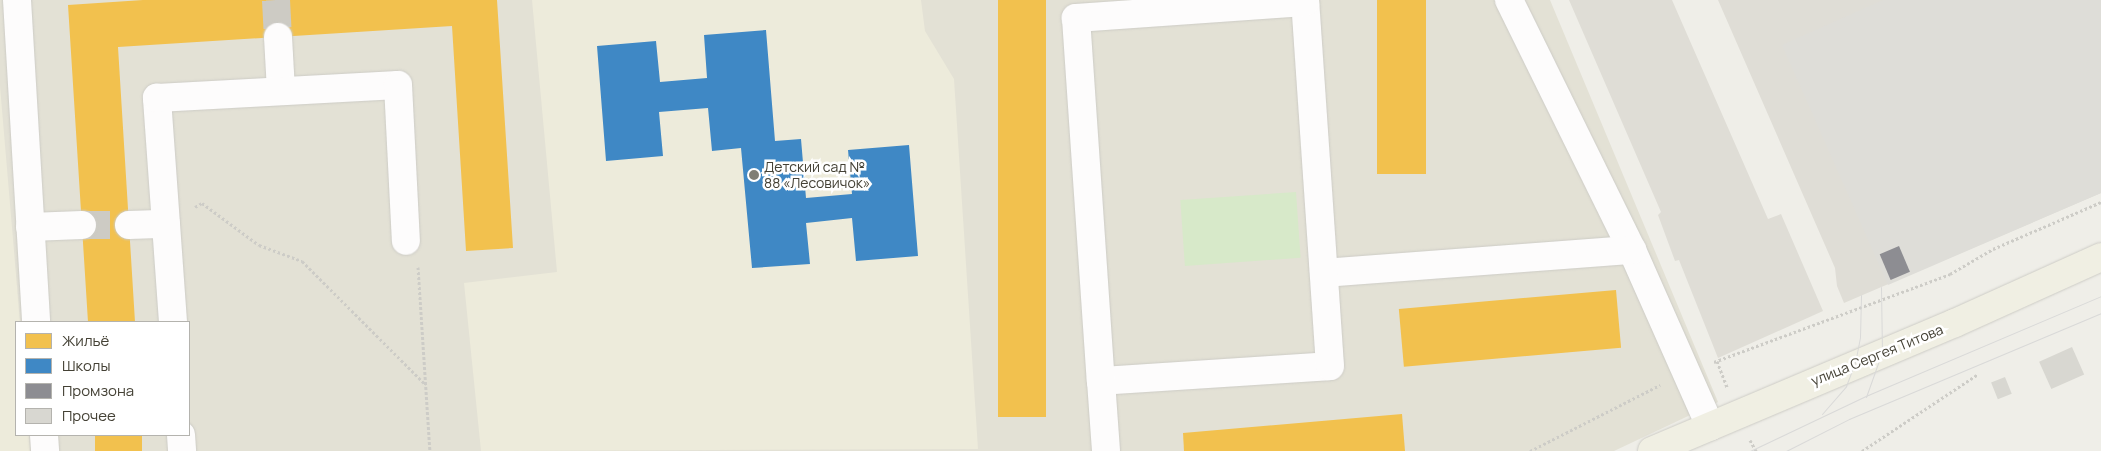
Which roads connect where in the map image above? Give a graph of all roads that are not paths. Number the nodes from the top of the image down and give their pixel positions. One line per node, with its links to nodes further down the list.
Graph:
1 (17, 0): 9 (lane)
2 (1509, 0): 11 (lane)
3 (1206, 5): 13 (lane); 16 (lane)
4 (278, 37): 5 (lane)
5 (281, 90): 7 (lane); 10 (lane)
6 (129, 224): 7 (lane)
7 (166, 224): 15 (lane)
8 (82, 226): 9 (lane)
9 (30, 227): 14 (lane)
10 (406, 241)
11 (1632, 250): 13 (lane); 17 (lane)
12 (2101, 257): 17 (main road, улица Сергея Титова)
13 (1324, 273): 16 (lane)
14 (36, 321)
15 (173, 321)
16 (1101, 381): 22 (lane)
17 (1710, 426): 23 (main road, улица Сергея Титова)
18 (44, 436): 20 (lane)
19 (181, 436): 21 (lane)
20 (45, 451)
21 (182, 451)
22 (1106, 451)
23 (1652, 451)

